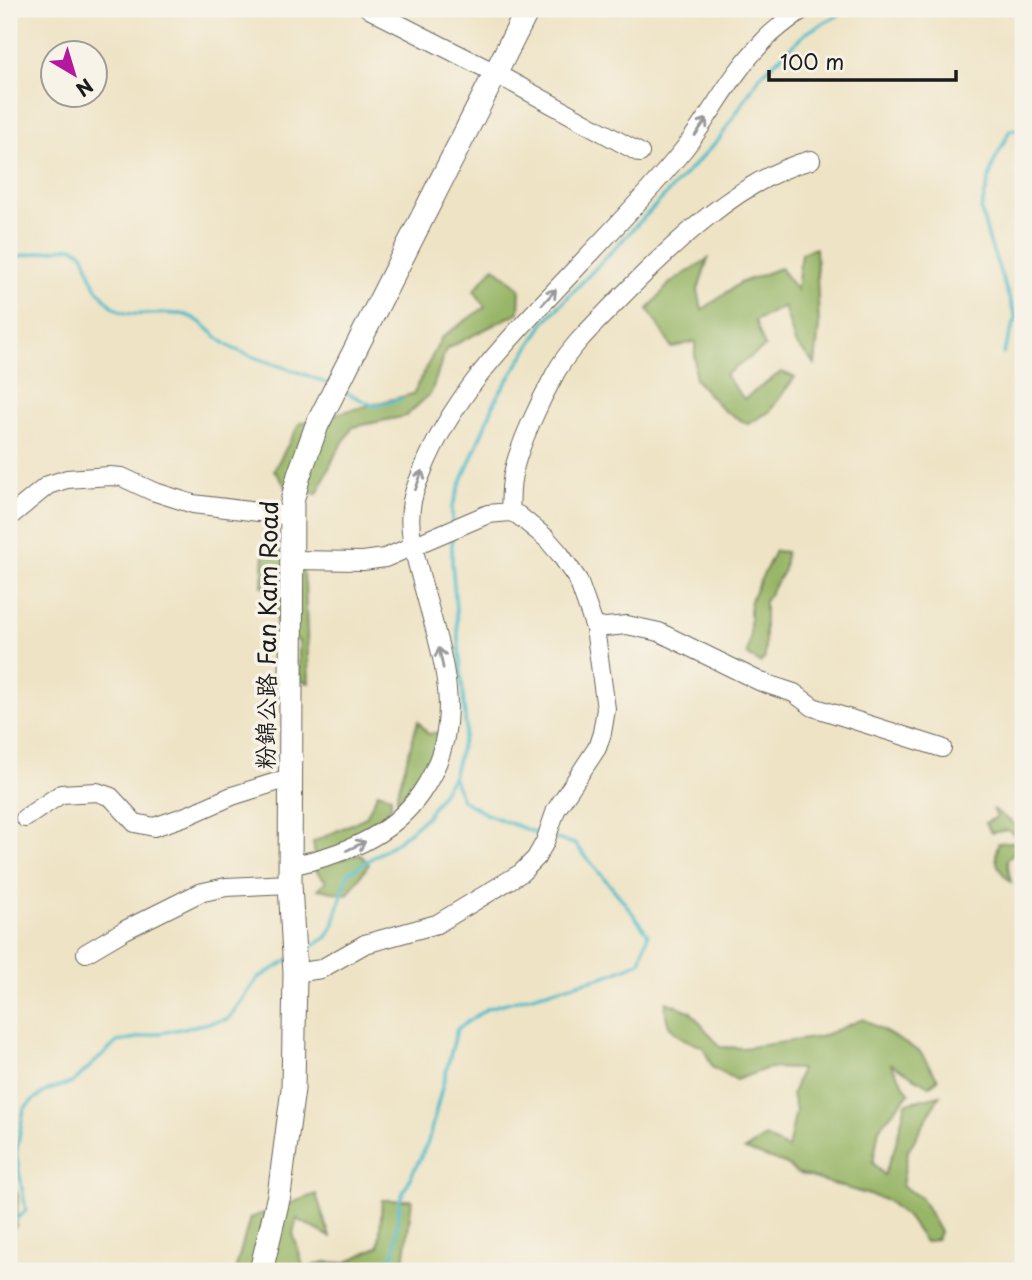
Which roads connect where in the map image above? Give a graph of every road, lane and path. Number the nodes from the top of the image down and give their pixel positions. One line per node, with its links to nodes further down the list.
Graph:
1 (369, 9): 4 (street)
2 (528, 9): 4 (main road, 粉錦公路 Fan Kam Road)
3 (803, 9): 10 (street, one-way to 3)
4 (495, 73): 5 (street); 8 (main road, 粉錦公路 Fan Kam Road)
5 (640, 153)
6 (811, 160): 7 (street)
7 (510, 512): 10 (street); 12 (street)
8 (291, 516): 9 (street); 11 (main road, 粉錦公路 Fan Kam Road)
9 (9, 517)
10 (413, 547): 11 (street); 16 (street, one-way to 10)
11 (290, 560): 14 (main road, 粉錦公路 Fan Kam Road)
12 (595, 628): 13 (street); 18 (street)
13 (942, 748)
14 (289, 778): 15 (street); 16 (main road, 粉錦公路 Fan Kam Road)
15 (24, 817)
16 (290, 875): 17 (street); 18 (main road, 粉錦公路 Fan Kam Road)
17 (86, 953)
18 (295, 973): 19 (main road, 粉錦公路 Fan Kam Road)
19 (261, 1271)

